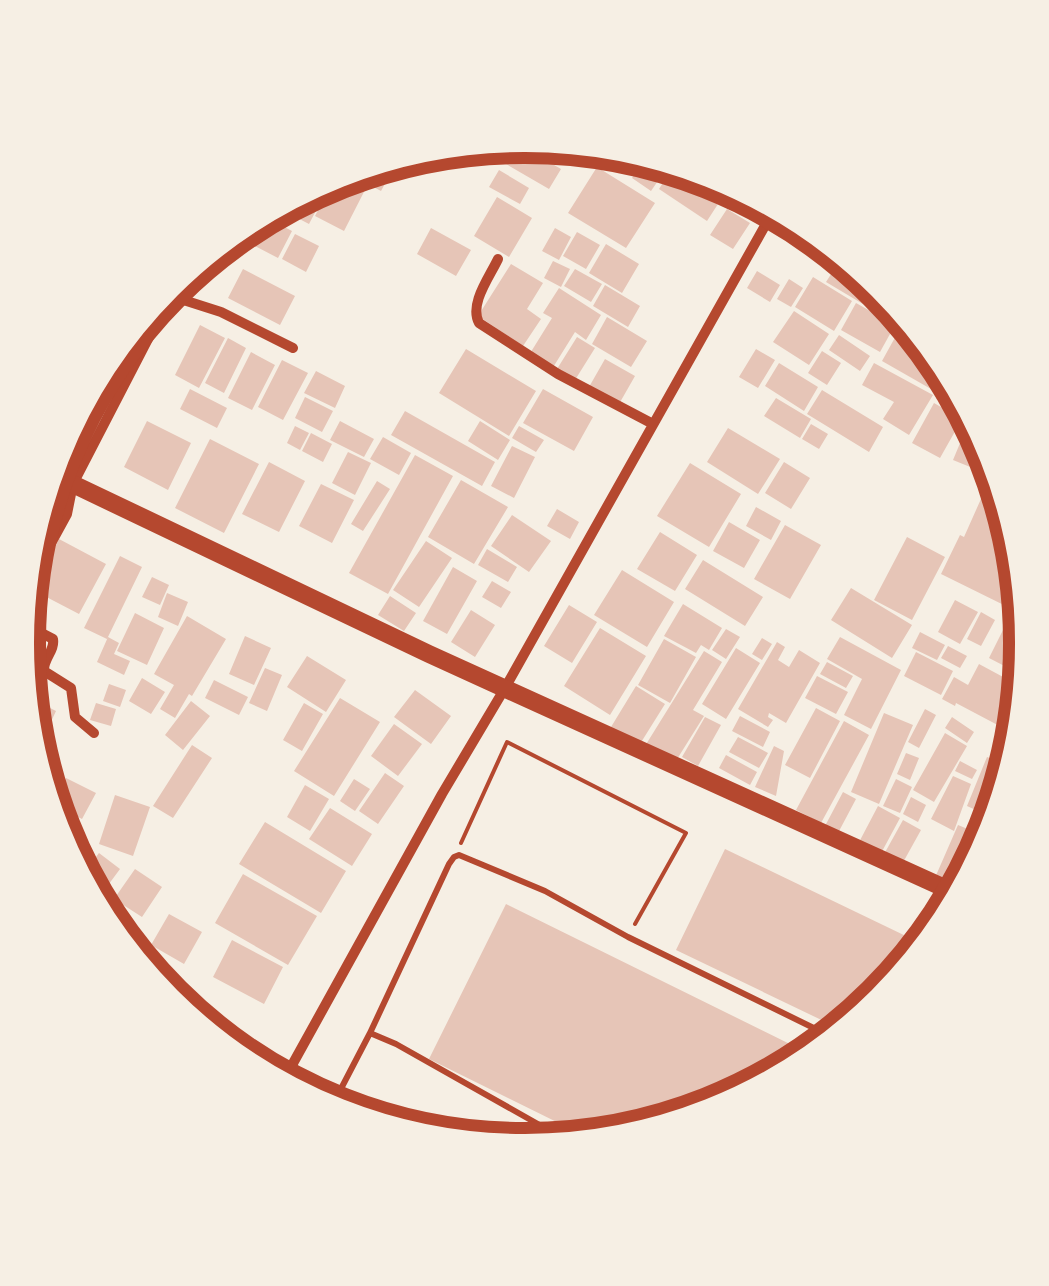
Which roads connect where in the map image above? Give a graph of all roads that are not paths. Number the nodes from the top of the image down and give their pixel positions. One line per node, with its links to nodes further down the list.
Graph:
1 (767, 223): 6 (street)
2 (498, 260): 6 (street)
3 (182, 300): 5 (street)
4 (143, 345): 7 (street)
5 (293, 348)
6 (654, 424): 12 (street)
7 (78, 456)
8 (68, 482): 12 (main road)
9 (65, 492): 10 (street)
10 (50, 544)
11 (40, 632): 13 (street)
12 (506, 688): 14 (main road); 17 (street)
13 (94, 734)
14 (943, 887)
15 (816, 1029): 16 (lane)
16 (370, 1033): 18 (lane); 19 (lane)
17 (290, 1068)
18 (340, 1091)
19 (536, 1127)

